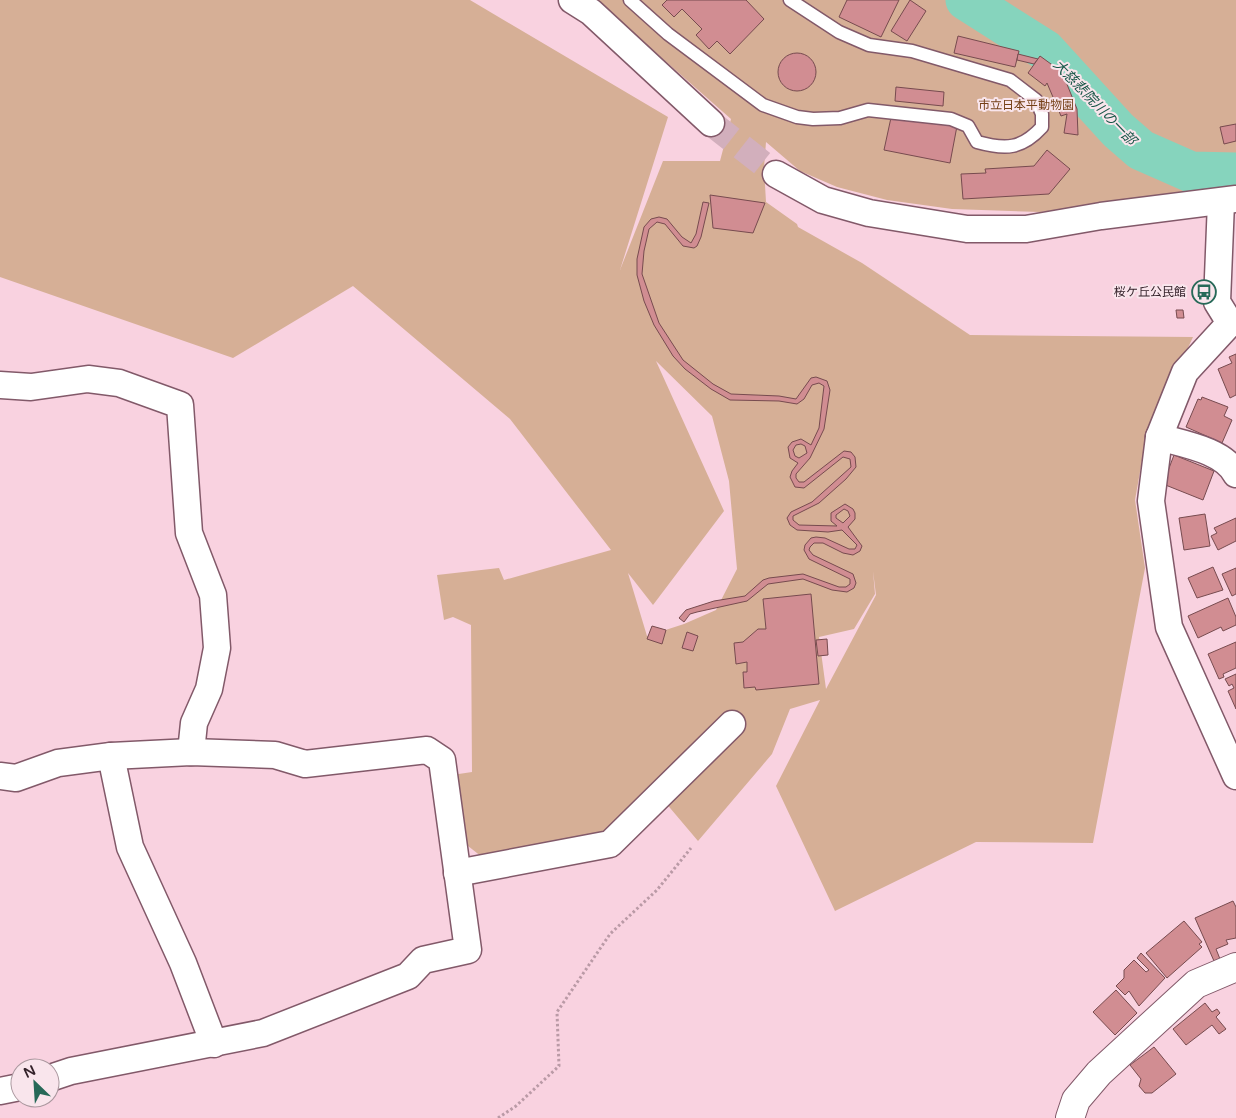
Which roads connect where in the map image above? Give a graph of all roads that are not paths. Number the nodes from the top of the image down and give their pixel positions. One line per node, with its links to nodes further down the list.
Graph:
1 (572, 0): 4 (street)
2 (630, 0): 3 (lane)
3 (790, 0)
4 (711, 123)
5 (776, 174): 6 (street)
6 (1228, 201): 7 (street)
7 (1233, 324): 9 (street)
8 (0, 385): 12 (street)
9 (1159, 437): 10 (street); 15 (street)
10 (1235, 469)
11 (732, 724): 16 (street)
12 (191, 752): 13 (street); 16 (street)
13 (111, 756): 14 (street); 18 (street)
14 (0, 776)
15 (1236, 776)
16 (457, 874): 18 (street)
17 (1236, 967): 20 (street)
18 (214, 1044): 19 (street)
19 (60, 1075)
20 (1070, 1118)

